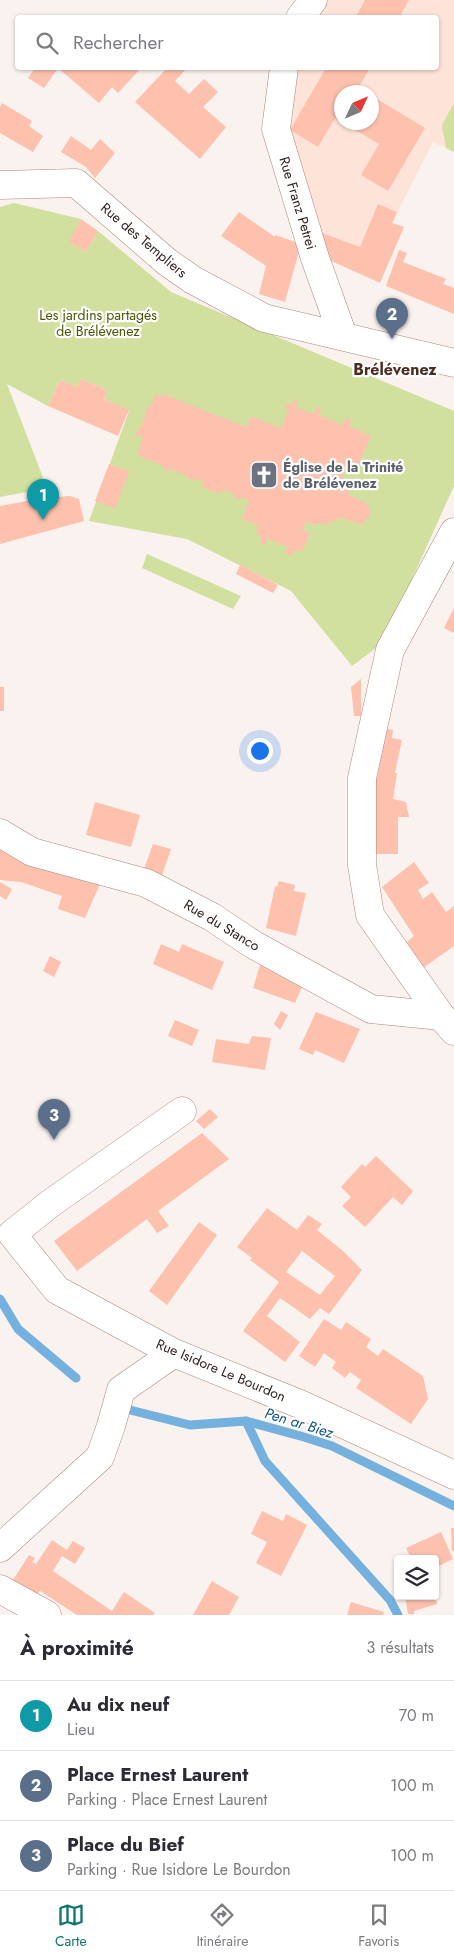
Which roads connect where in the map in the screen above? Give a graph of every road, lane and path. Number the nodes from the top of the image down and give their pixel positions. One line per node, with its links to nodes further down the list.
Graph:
1 (313, 0): 2 (street)
2 (302, 15)
3 (284, 70): 5 (street, Rue Franz Petrei)
4 (0, 185): 5 (street, Rue des Templiers)
5 (343, 336): 6 (street, Rue des Templiers)
6 (454, 363)
7 (454, 532): 9 (street)
8 (0, 833): 9 (street, Rue du Stanco)
9 (448, 1023)
10 (182, 1112): 11 (street, Rue Isidore Le Bourdon)
11 (174, 1353): 12 (street, Rue Isidore Le Bourdon); 13 (street)
12 (454, 1475)
13 (0, 1548)
14 (0, 1589): 15 (street)
15 (47, 1615)

